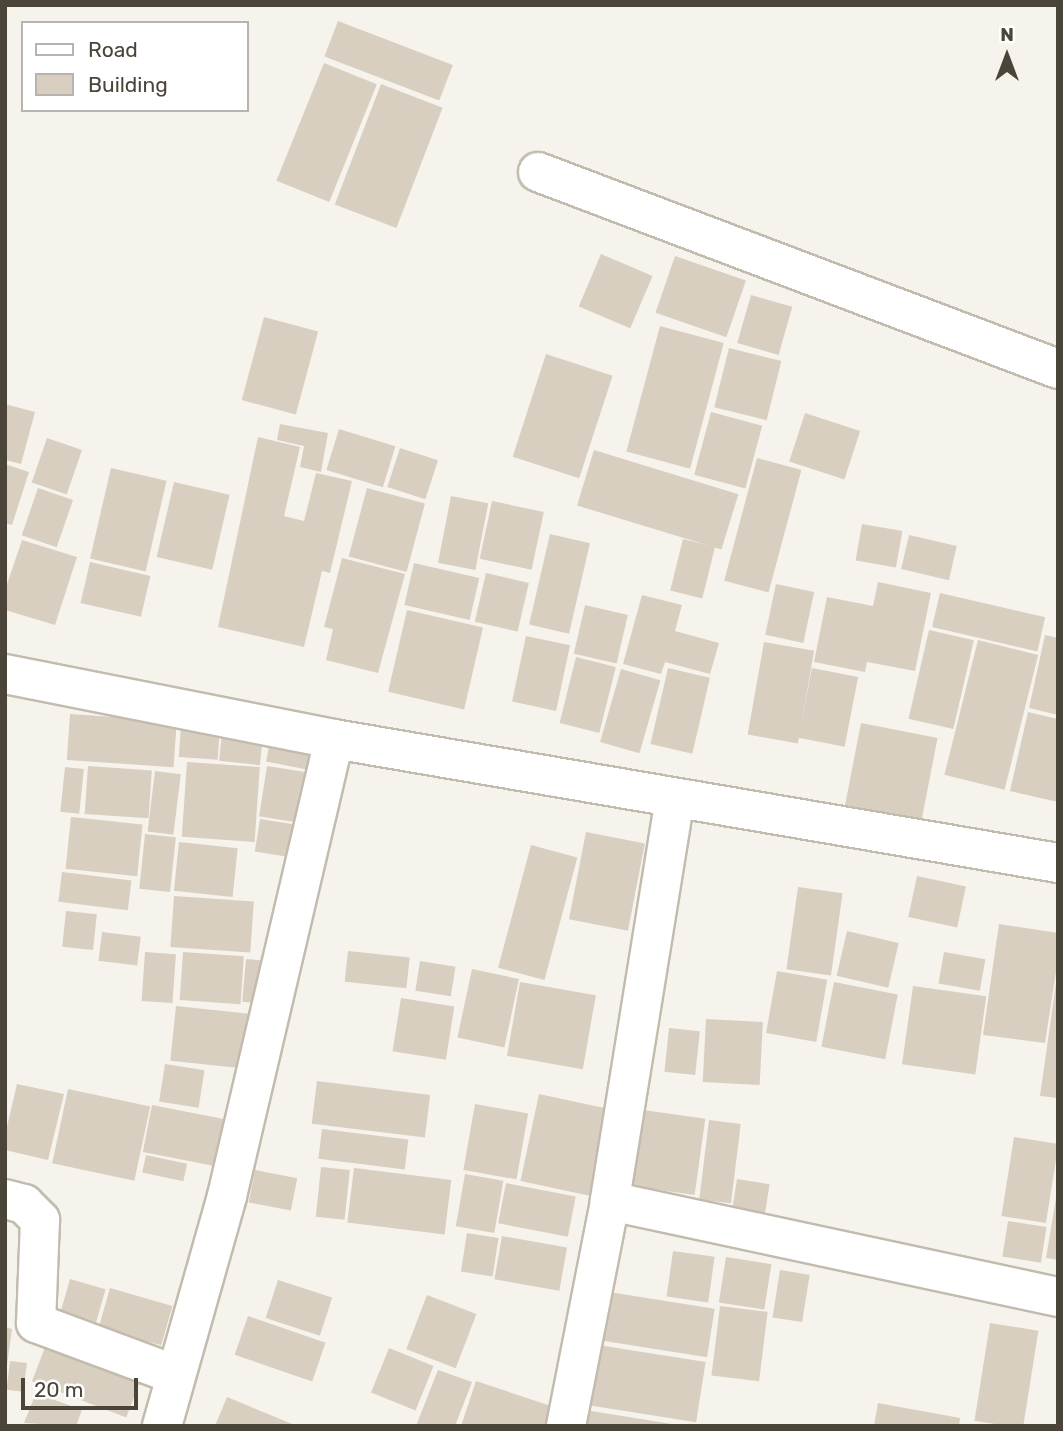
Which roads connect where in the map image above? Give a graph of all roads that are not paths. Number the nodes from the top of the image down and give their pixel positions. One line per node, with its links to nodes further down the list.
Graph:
1 (538, 172): 2 (street)
2 (1058, 369)
3 (5, 674): 4 (street)
4 (334, 739): 5 (street); 10 (street)
5 (675, 798): 6 (street); 8 (street)
6 (1058, 863)
7 (5, 1199): 10 (street)
8 (610, 1201): 9 (street); 12 (street)
9 (1058, 1297)
10 (176, 1375): 11 (street)
11 (162, 1426)
12 (566, 1426)

